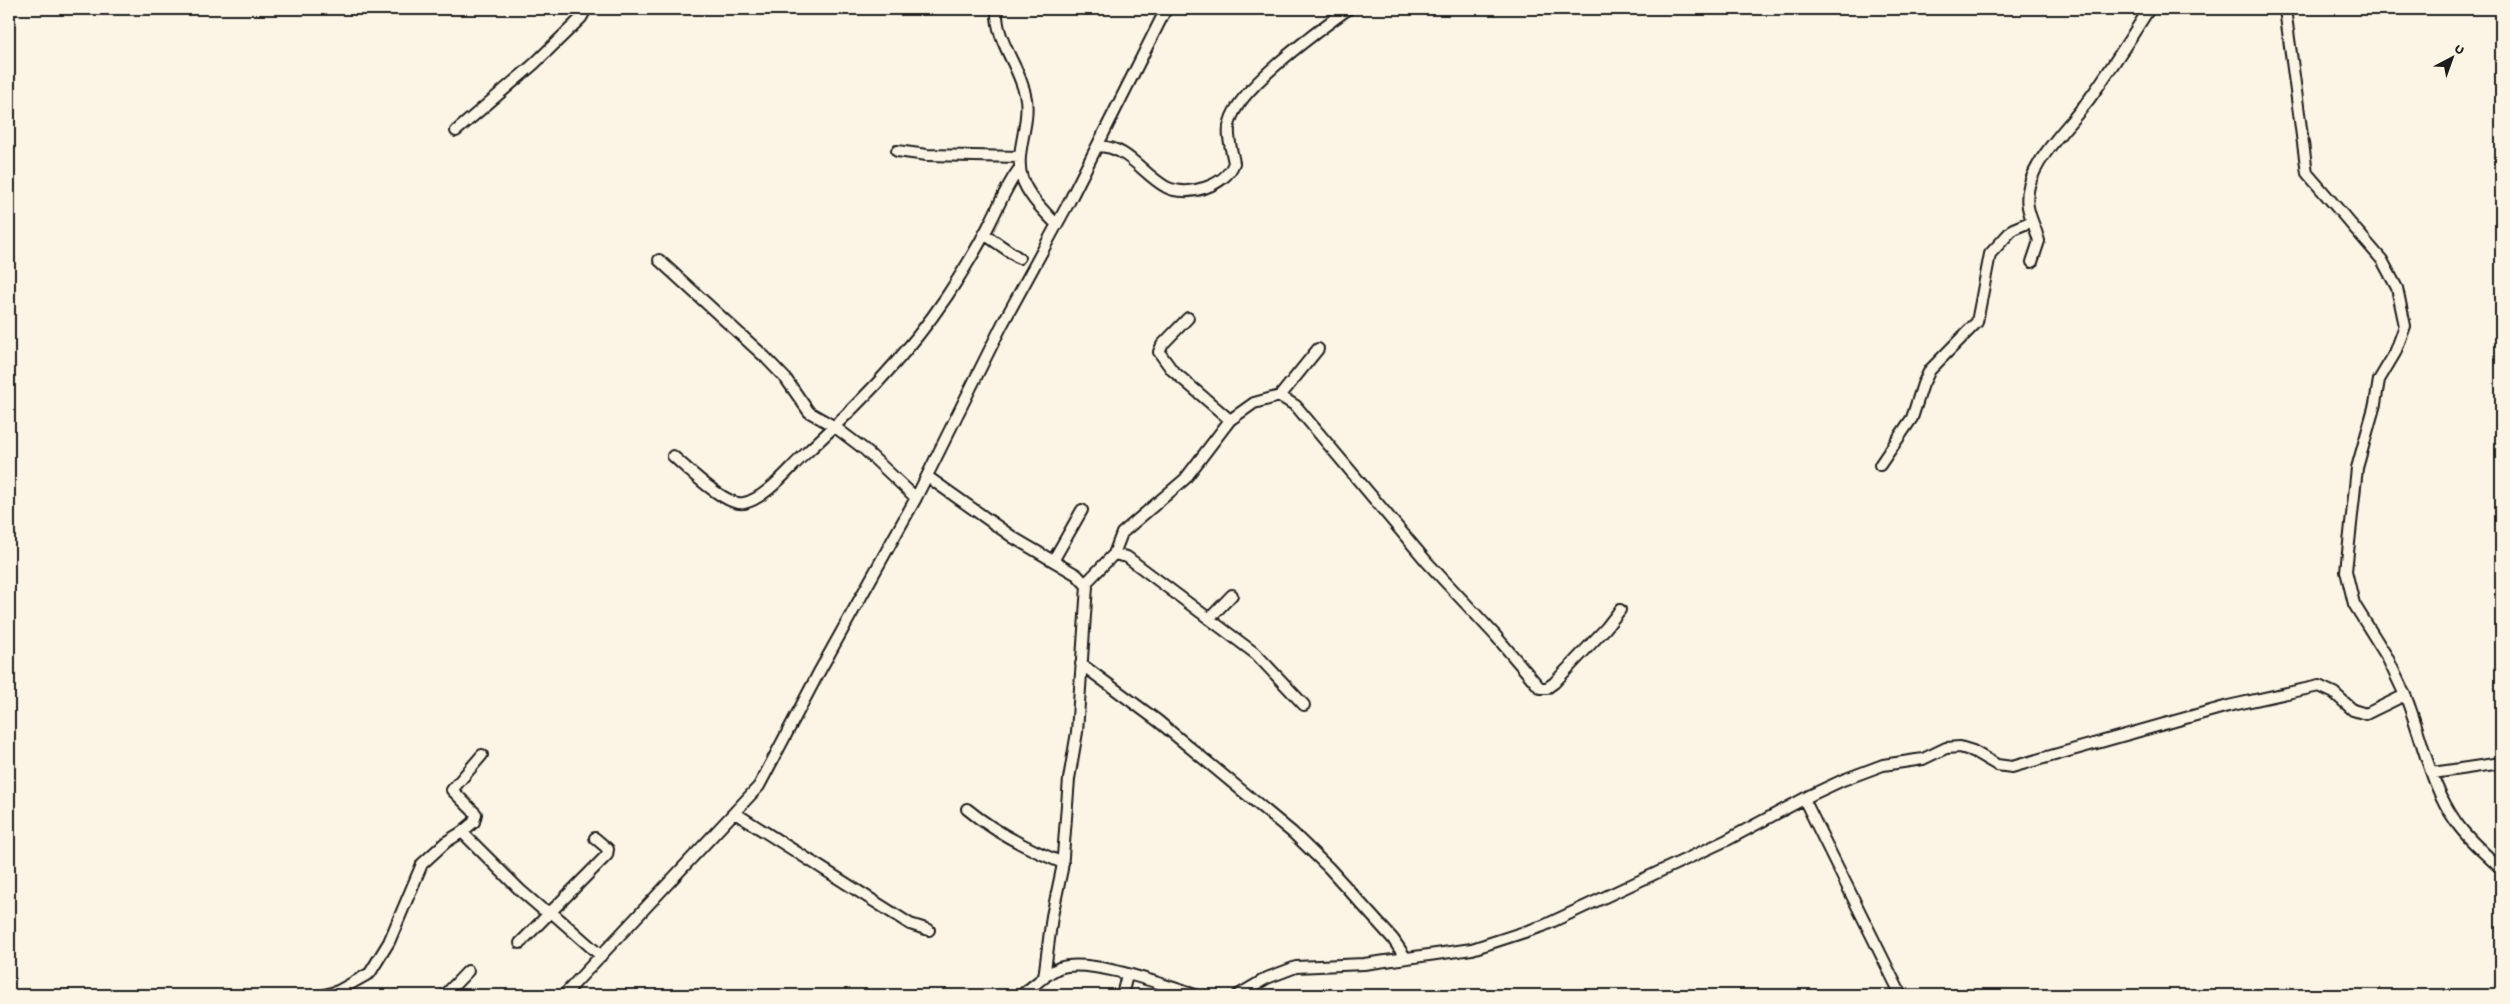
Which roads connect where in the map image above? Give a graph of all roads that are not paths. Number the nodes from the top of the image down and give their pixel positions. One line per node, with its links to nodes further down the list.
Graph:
1 (586, 9): 7 (street)
2 (997, 9): 10 (street)
3 (1166, 9): 8 (street)
4 (1348, 9): 8 (street)
5 (2149, 9): 12 (street)
6 (2285, 9): 35 (street)
7 (456, 131)
8 (1097, 146): 13 (street)
9 (896, 151): 10 (street)
10 (1020, 157): 11 (street)
11 (1020, 168): 13 (street); 14 (street)
12 (2030, 222): 17 (street); 24 (street)
13 (1056, 224): 25 (street)
14 (984, 234): 15 (street); 22 (street)
15 (1019, 258)
16 (659, 260): 22 (street)
17 (2032, 262)
18 (1188, 318): 21 (street)
19 (1318, 349): 20 (street)
20 (1280, 396): 21 (street); 32 (street)
21 (1230, 420): 28 (street)
22 (835, 426): 23 (street); 26 (street)
23 (673, 456)
24 (1880, 465)
25 (928, 477): 26 (street); 29 (street)
26 (916, 498): 42 (street)
27 (1082, 510): 29 (street)
28 (1114, 554): 30 (street); 33 (street)
29 (1053, 561): 30 (street)
30 (1086, 583): 34 (street)
31 (1232, 595): 33 (street)
32 (1620, 610)
33 (1209, 619): 36 (street)
34 (1081, 664): 45 (street); 51 (street)
35 (2405, 695): 39 (street); 40 (street)
36 (1304, 705)
37 (482, 755): 43 (street)
38 (2501, 763): 39 (street)
39 (2433, 773): 46 (street)
40 (1804, 799): 51 (street); 62 (street)
41 (967, 809): 45 (street)
42 (735, 813): 48 (street); 50 (street)
43 (462, 832): 47 (street); 56 (street)
44 (595, 838): 47 (street)
45 (1062, 863): 54 (street)
46 (2501, 869)
47 (550, 911): 49 (street); 50 (street)
48 (929, 930)
49 (520, 943)
50 (601, 956): 55 (street)
51 (1405, 958): 61 (street)
52 (468, 971): 57 (street)
53 (1127, 975): 54 (street); 59 (street); 60 (street)
54 (1044, 978): 58 (street)
55 (570, 993)
56 (325, 995)
57 (445, 995)
58 (1021, 995)
59 (1122, 995)
60 (1195, 995)
61 (1238, 995)
62 (1901, 995)

